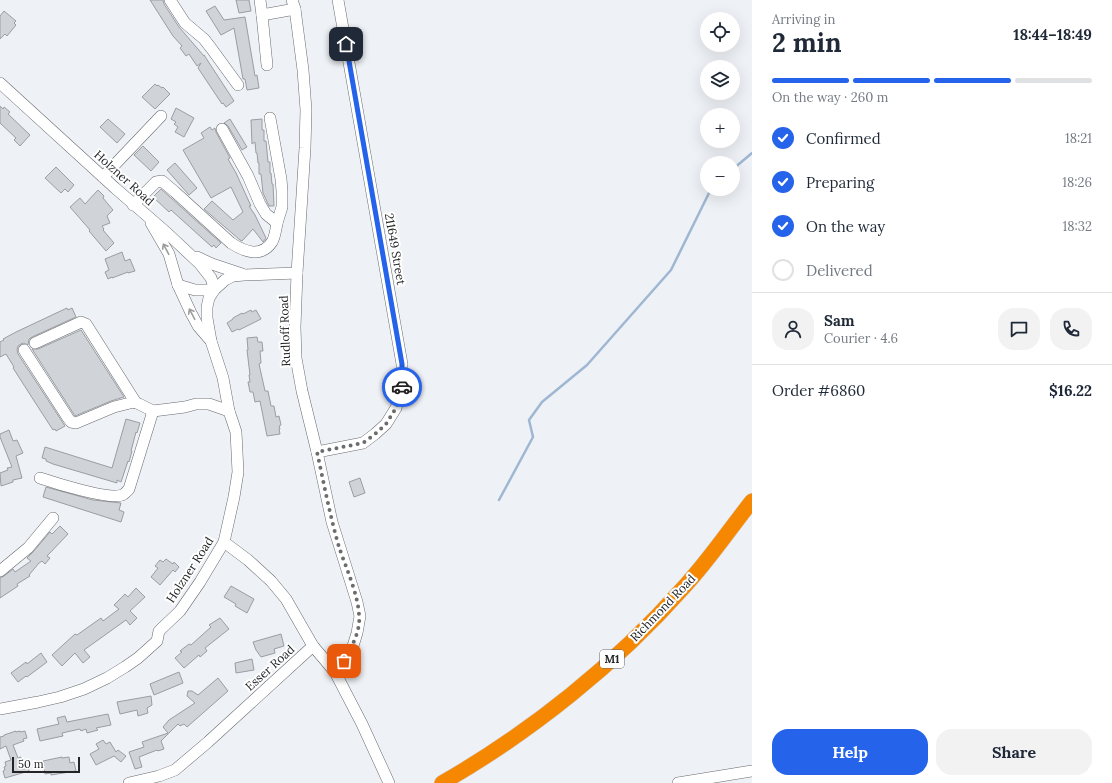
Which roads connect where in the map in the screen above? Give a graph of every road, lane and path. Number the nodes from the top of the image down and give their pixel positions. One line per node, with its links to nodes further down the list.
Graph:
1 (170, 0): 8 (street)
2 (260, 0): 5 (street)
3 (338, 0): 27 (street, 211649 Street)
4 (294, 4): 5 (street); 17 (street, Rudloff Road)
5 (262, 15): 6 (street)
6 (267, 65)
7 (0, 83): 12 (street, Holzner Road)
8 (238, 85)
9 (159, 114): 12 (street)
10 (270, 118): 15 (street)
11 (222, 129): 15 (street)
12 (101, 175): 13 (street, Holzner Road)
13 (134, 205): 14 (street, Holzner Road); 15 (street)
14 (147, 216): 16 (street); 19 (street, Holzner Road, one-way to 14)
15 (277, 224)
16 (186, 250): 18 (street); 20 (street)
17 (297, 273): 18 (street); 27 (street, Rudloff Road)
18 (244, 275): 20 (street)
19 (178, 285): 20 (street); 21 (street, Holzner Road, one-way to 19)
20 (214, 290): 21 (street, Holzner Road)
21 (211, 341): 26 (street, Holzner Road)
22 (35, 343): 24 (street)
23 (24, 350): 24 (street)
24 (136, 403): 25 (street)
25 (153, 411): 26 (street); 28 (street)
26 (229, 411): 31 (street, Holzner Road)
27 (317, 452): 34 (street, Rudloff Road)
28 (40, 478)
29 (752, 501): 40 (highway, Richmond Road / M1)
30 (52, 518): 32 (street)
31 (224, 542): 33 (street, Esser Road); 35 (street, Holzner Road)
32 (0, 571)
33 (313, 646): 34 (street); 38 (street, Esser Road)
34 (334, 672): 39 (street)
35 (0, 709)
36 (752, 771): 37 (street)
37 (715, 780): 41 (street)
38 (129, 783)
39 (390, 783)
40 (442, 783)
41 (678, 783)

